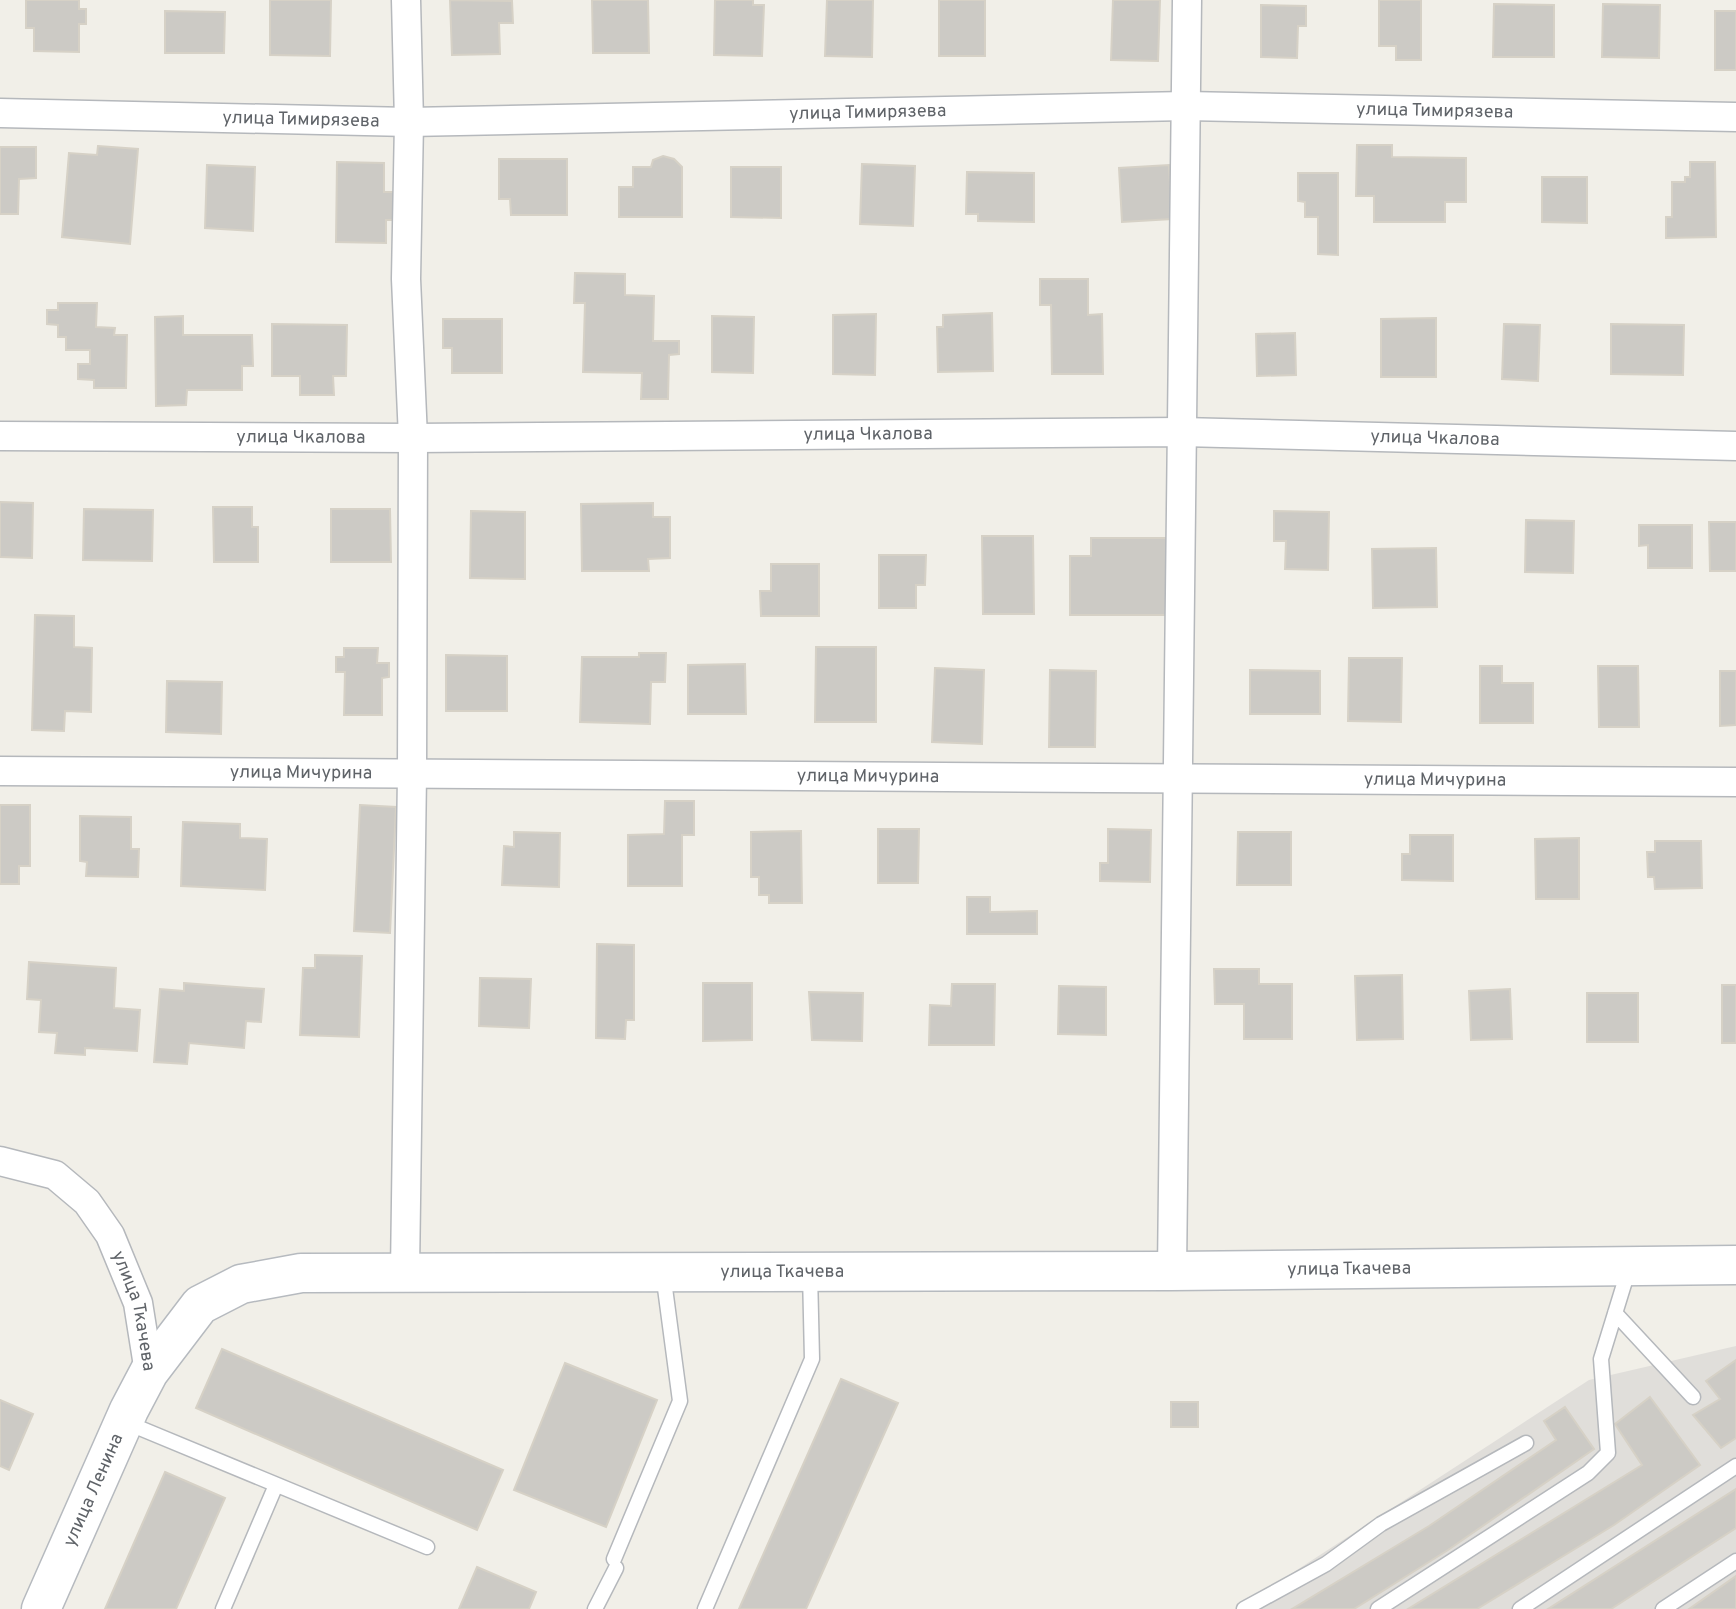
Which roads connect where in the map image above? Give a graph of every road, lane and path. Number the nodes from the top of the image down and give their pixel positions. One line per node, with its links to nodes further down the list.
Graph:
1 (406, 0): 6 (street)
2 (1187, 0): 3 (street)
3 (1186, 106): 5 (street, улица Тимирязева); 6 (street, улица Тимирязева); 7 (street)
4 (0, 113): 6 (street, улица Тимирязева)
5 (1736, 117)
6 (409, 122): 9 (street)
7 (1182, 432): 9 (street, улица Чкалова); 10 (street, улица Чкалова); 13 (street)
8 (0, 436): 9 (street, улица Чкалова)
9 (412, 438): 12 (street)
10 (1736, 446)
11 (0, 771): 12 (street, улица Мичурина)
12 (412, 774): 13 (street, улица Мичурина); 21 (street)
13 (1178, 777): 14 (street, улица Мичурина); 20 (street)
14 (1736, 782)
15 (0, 1161): 23 (street, улица Ткачева)
16 (1630, 1265): 17 (street, улица Ткачева); 20 (street, улица Ткачева); 22 (lane)
17 (1736, 1265)
18 (663, 1271): 19 (street, улица Ткачева); 21 (street, улица Ткачева); 33 (lane)
19 (810, 1271): 20 (street, улица Ткачева); 34 (lane)
20 (1172, 1271)
21 (405, 1272): 23 (street, улица Ткачева)
22 (1615, 1313): 24 (lane); 36 (lane)
23 (149, 1372): 25 (street, улица Ленина)
24 (1693, 1397)
25 (124, 1421): 28 (lane); 31 (street, улица Ленина)
26 (1525, 1443): 35 (lane)
27 (1736, 1466): 37 (lane)
28 (276, 1485): 29 (lane); 32 (lane)
29 (427, 1547)
30 (1736, 1561): 38 (lane)
31 (41, 1609)
32 (223, 1609)
33 (596, 1609)
34 (705, 1609)
35 (1244, 1609)
36 (1378, 1609)
37 (1520, 1609)
38 (1663, 1609)

